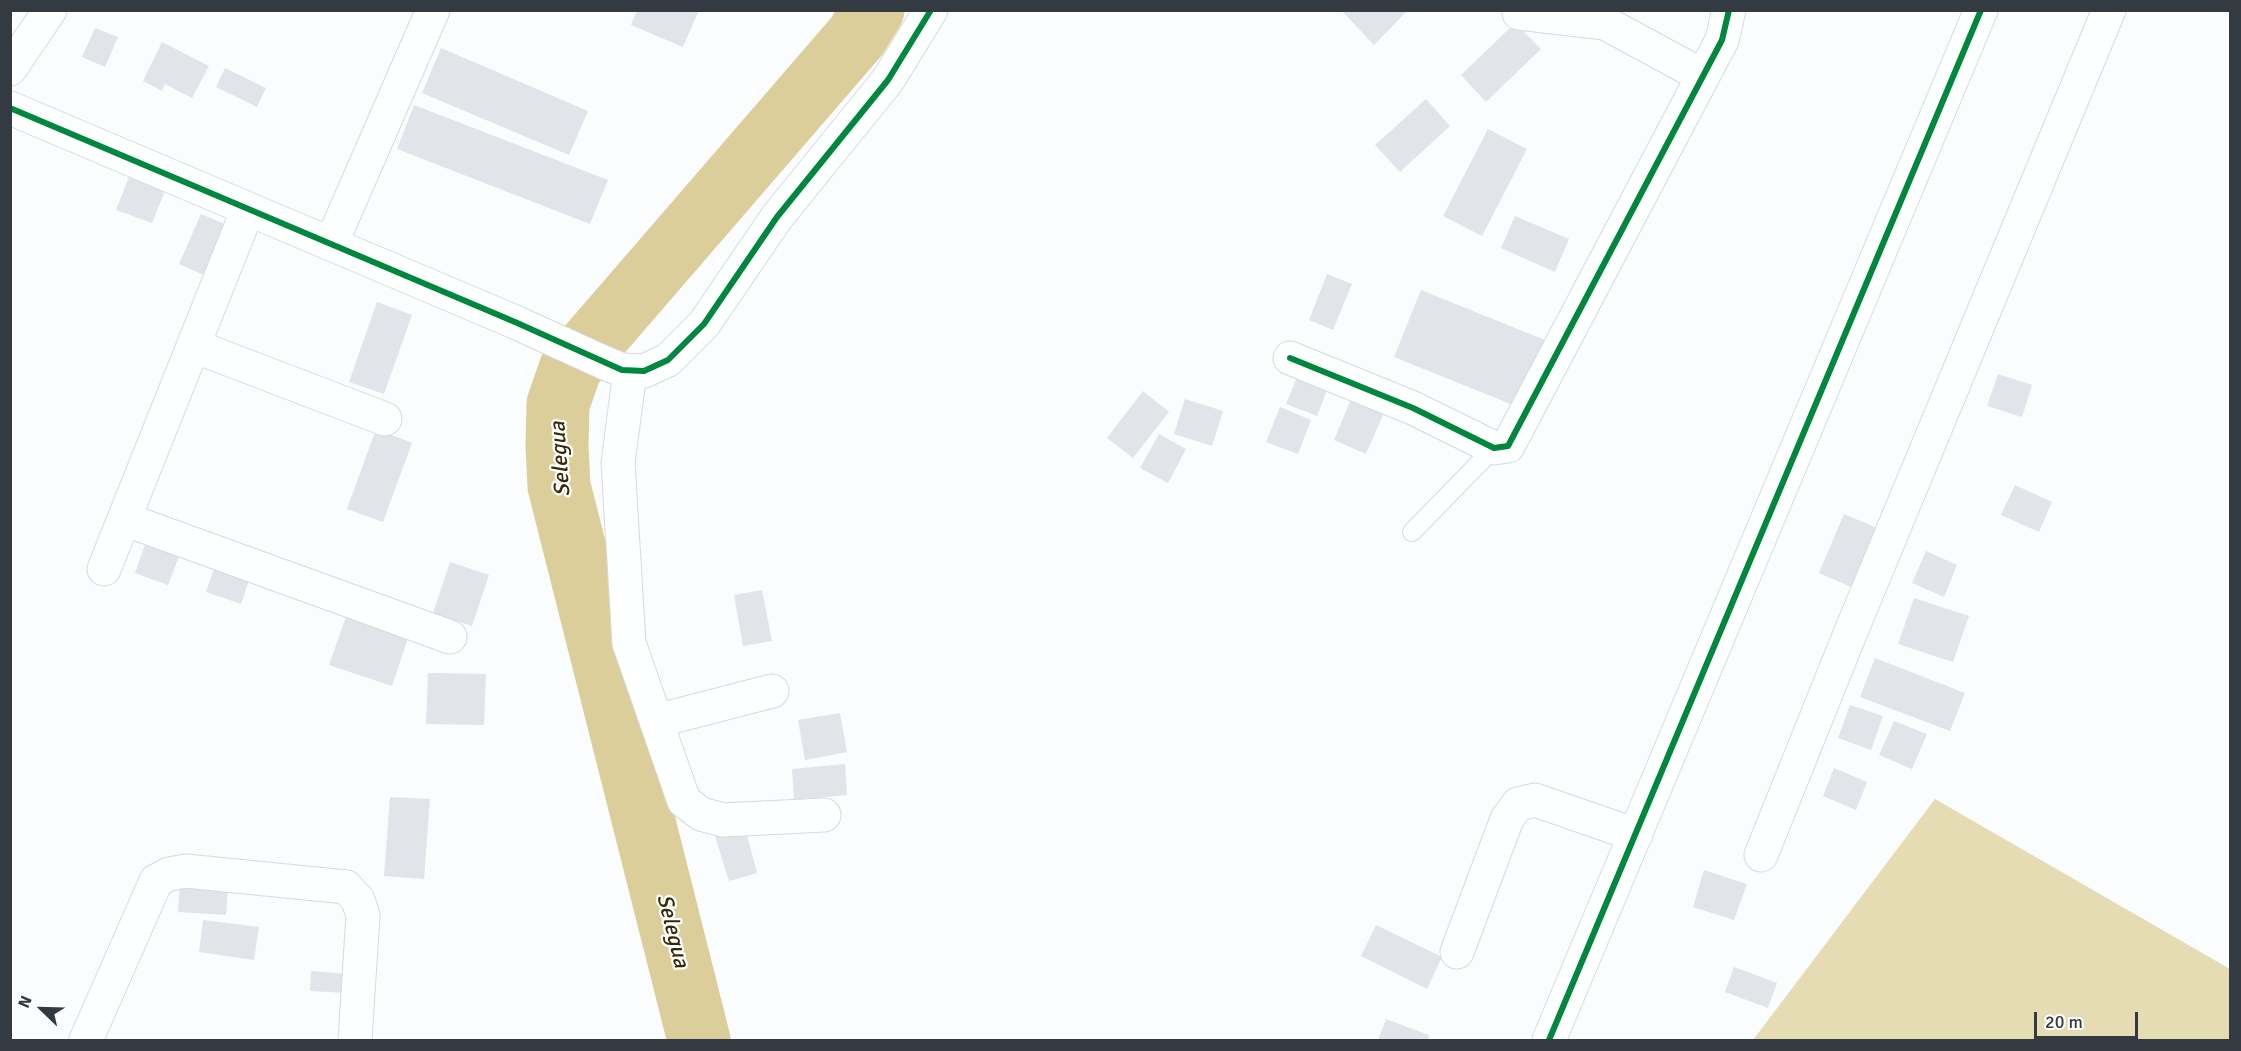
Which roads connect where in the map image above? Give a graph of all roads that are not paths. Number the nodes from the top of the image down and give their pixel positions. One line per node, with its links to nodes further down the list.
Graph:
1 (51, 10): 8 (street)
2 (433, 10): 12 (street)
3 (931, 10): 15 (street)
4 (1729, 10): 9 (street)
5 (1981, 10): 25 (street)
6 (2109, 10): 26 (street)
7 (1519, 14): 9 (street)
8 (10, 69)
9 (1703, 76): 17 (street)
10 (10, 108): 11 (street)
11 (248, 209): 12 (street); 13 (street)
12 (331, 244): 15 (street)
13 (194, 346): 16 (street); 18 (street)
14 (1290, 358): 17 (street)
15 (618, 367): 23 (street)
16 (385, 419)
17 (1494, 448): 19 (lane)
18 (124, 519): 20 (street); 21 (street)
19 (1412, 532)
20 (104, 569)
21 (450, 637)
22 (772, 691): 23 (street)
23 (656, 721): 24 (street)
24 (824, 815)
25 (1636, 835): 27 (street); 30 (street)
26 (1761, 855)
27 (1457, 952)
28 (86, 1041): 29 (street)
29 (355, 1041)
30 (1549, 1041)

